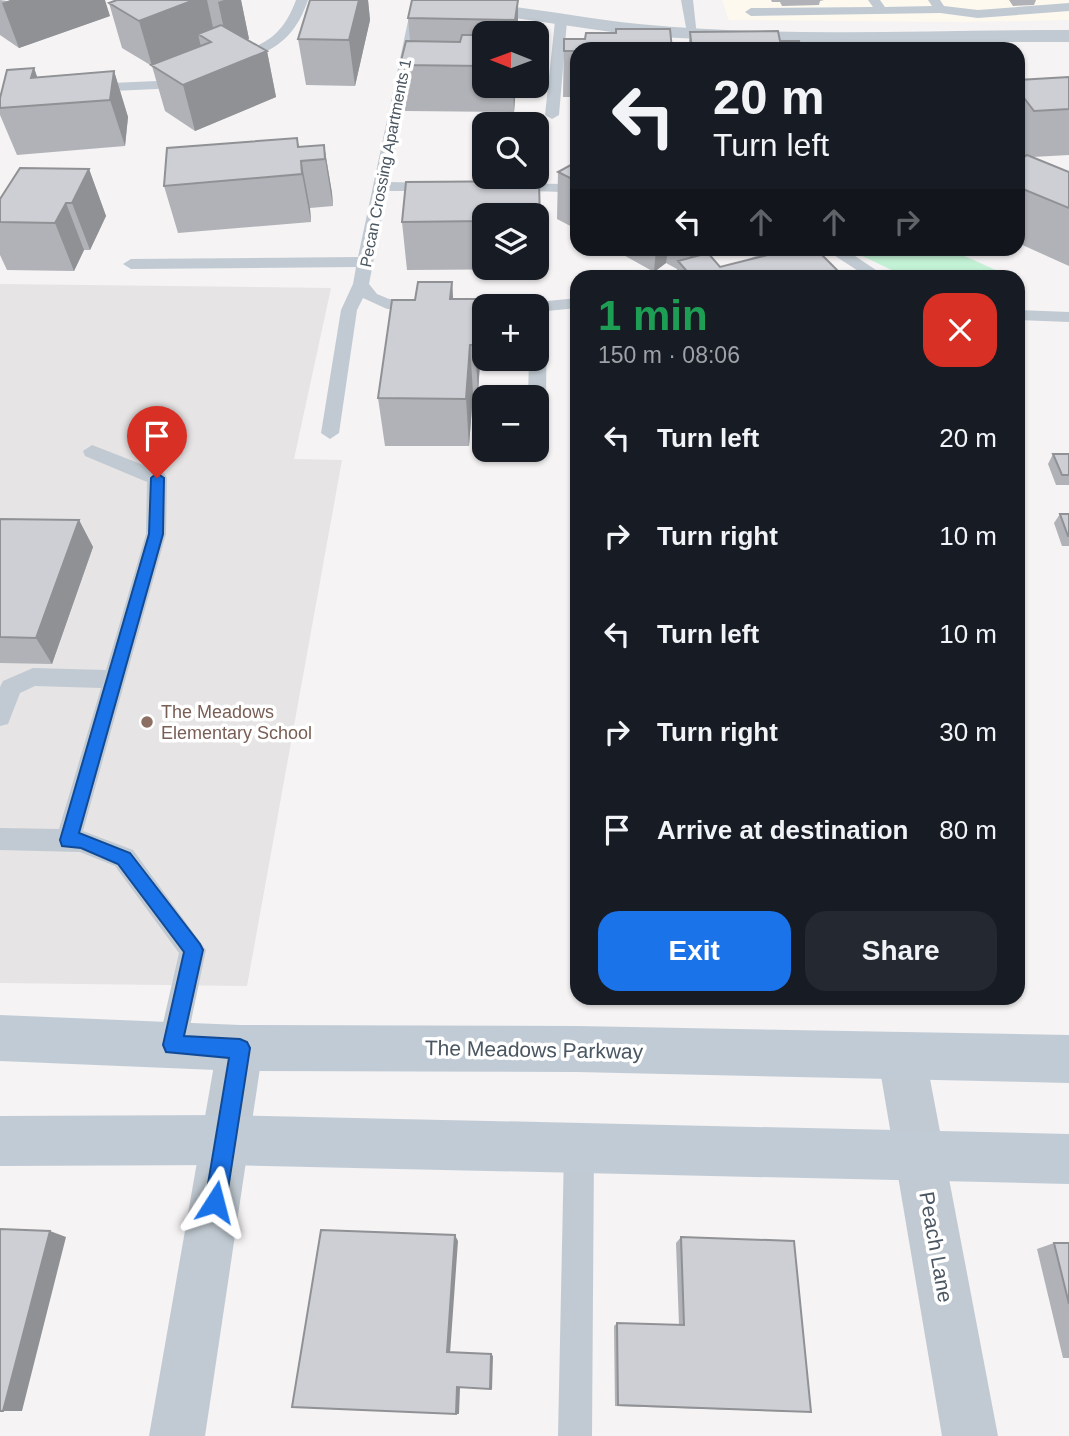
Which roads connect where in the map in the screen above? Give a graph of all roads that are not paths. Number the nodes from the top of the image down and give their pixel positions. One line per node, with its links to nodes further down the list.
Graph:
1 (302, 0): 14 (lane)
2 (431, 0): 8 (street); 18 (lane, Pecan Crossing Apartments 1)
3 (687, 0): 9 (lane)
4 (937, 4): 5 (lane); 7 (lane); 12 (lane)
5 (877, 5): 6 (lane)
6 (749, 6): 10 (lane)
7 (1069, 7)
8 (561, 21): 9 (street); 17 (lane)
9 (692, 33): 10 (street)
10 (759, 36): 13 (street)
11 (1069, 36): 12 (street)
12 (966, 37): 13 (street)
13 (802, 42)
14 (223, 65)
15 (199, 75): 16 (lane)
16 (79, 88)
17 (552, 115)
18 (379, 186): 19 (lane); 24 (lane, Pecan Crossing Apartments 1)
19 (457, 187)
20 (549, 188): 21 (lane)
21 (562, 188)
22 (769, 256): 26 (lane)
23 (844, 256): 27 (lane)
24 (365, 262): 25 (lane); 28 (lane, Pecan Crossing Apartments 1)
25 (131, 264)
26 (735, 270)
27 (867, 270)
28 (361, 284): 31 (lane, Pecan Crossing Apartments 1); 34 (lane)
29 (570, 304): 30 (lane)
30 (549, 306)
31 (472, 307)
32 (1025, 315): 33 (lane)
33 (1069, 317)
34 (330, 433)
35 (92, 451): 36 (lane)
36 (115, 680): 37 (lane); 39 (lane)
37 (0, 717)
38 (0, 839): 39 (lane)
39 (68, 840): 41 (lane)
40 (0, 1038): 41 (street, The Meadows Parkway)
41 (172, 1045): 42 (street, The Meadows Parkway)
42 (240, 1048): 43 (street, The Meadows Parkway); 45 (street)
43 (902, 1058): 44 (street, The Meadows Parkway); 48 (street, Peach Lane)
44 (1069, 1059)
45 (225, 1140): 46 (street); 47 (street); 50 (street)
46 (0, 1141)
47 (579, 1150): 48 (street); 51 (lane)
48 (920, 1157): 49 (street); 52 (street, Peach Lane)
49 (1069, 1159)
50 (177, 1436)
51 (575, 1436)
52 (971, 1436)

